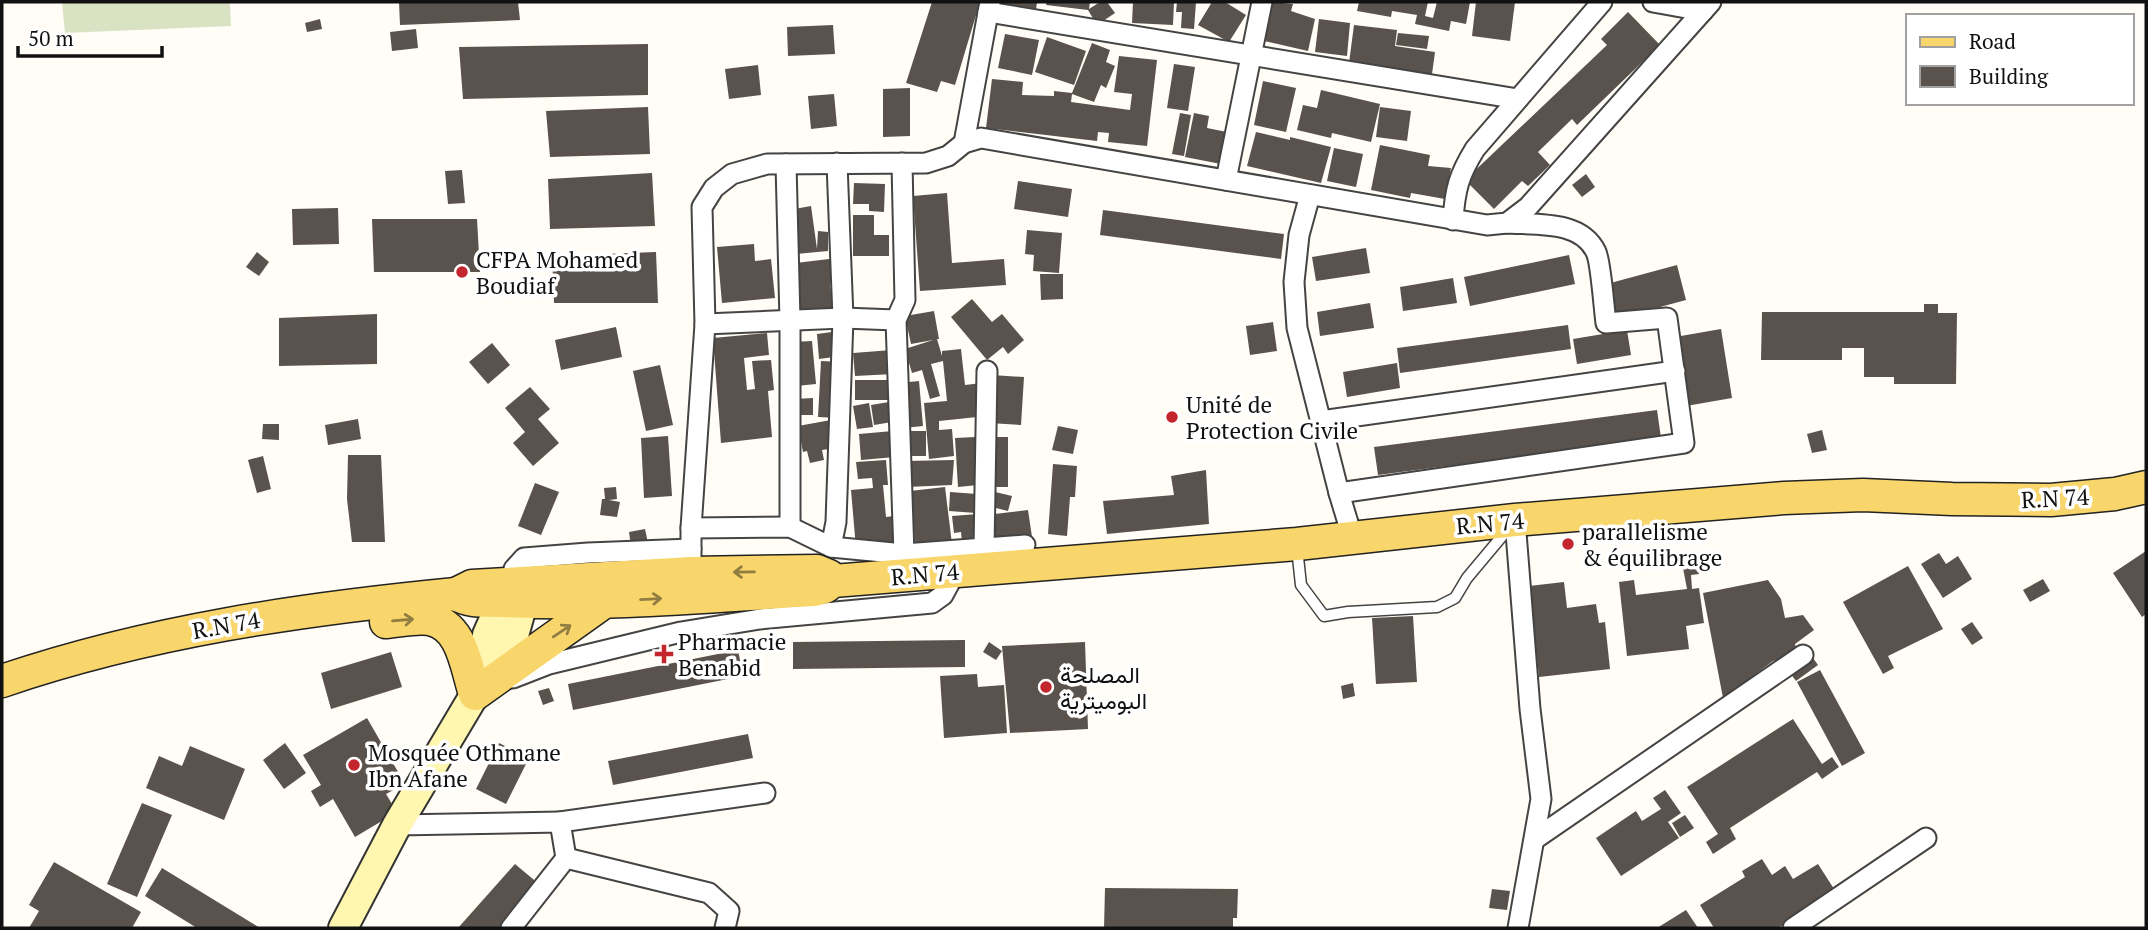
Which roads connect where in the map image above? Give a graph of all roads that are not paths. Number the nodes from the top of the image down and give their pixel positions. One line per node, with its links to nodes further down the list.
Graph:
1 (1262, 2): 6 (street)
2 (1602, 2): 7 (street)
3 (1653, 2): 4 (street)
4 (1707, 6): 15 (street)
5 (989, 7): 6 (street); 8 (street)
6 (1252, 56): 7 (street); 12 (street)
7 (1518, 99): 14 (street)
8 (964, 143): 10 (street); 12 (street)
9 (837, 163): 10 (street); 11 (street); 16 (street)
10 (902, 163): 18 (street)
11 (786, 164): 17 (street); 19 (street)
12 (1226, 180): 13 (street)
13 (1310, 195): 14 (street); 22 (street)
14 (1453, 220): 15 (street)
15 (1507, 223): 21 (street)
16 (843, 318): 17 (street); 18 (street); 31 (street)
17 (790, 320): 19 (street); 26 (street)
18 (896, 320): 33 (street)
19 (705, 324): 27 (street)
20 (987, 371): 32 (street)
21 (1675, 371): 22 (street); 24 (street)
22 (1321, 421): 24 (street)
23 (2146, 487): 25 (main road, R.N 74)
24 (1339, 493): 28 (street)
25 (1515, 520): 28 (main road, R.N 74); 29 (lane); 48 (street)
26 (790, 527): 27 (street); 31 (street)
27 (691, 528): 34 (street)
28 (1352, 536): 29 (main road, R.N 74)
29 (1297, 544): 35 (main road, R.N 74)
30 (1026, 545): 32 (street)
31 (831, 547): 33 (street)
32 (984, 549): 33 (street)
33 (904, 554)
34 (691, 561): 36 (main road, R.N 74, one-way to 34); 37 (main road, R.N 74)
35 (956, 571): 36 (main road, R.N 74); 39 (street)
36 (840, 580): 38 (main road, R.N 74, one-way to 36); 39 (street)
37 (516, 592): 38 (main road, R.N 74); 40 (main road, R.N 74); 43 (street)
38 (604, 602): 43 (main road, one-way to 38)
39 (846, 611): 43 (street)
40 (290, 613): 42 (main road, R.N 74); 43 (main road, one-way to 43)
41 (1802, 655): 48 (street)
42 (2, 681)
43 (475, 694): 46 (street)
44 (765, 793): 45 (street)
45 (560, 822): 46 (street); 49 (street)
46 (397, 825): 50 (street)
47 (1926, 838): 54 (street)
48 (1535, 839): 53 (street)
49 (566, 858): 51 (street); 52 (street)
50 (343, 928)
51 (511, 928)
52 (725, 928)
53 (1518, 928)
54 (1793, 928)

